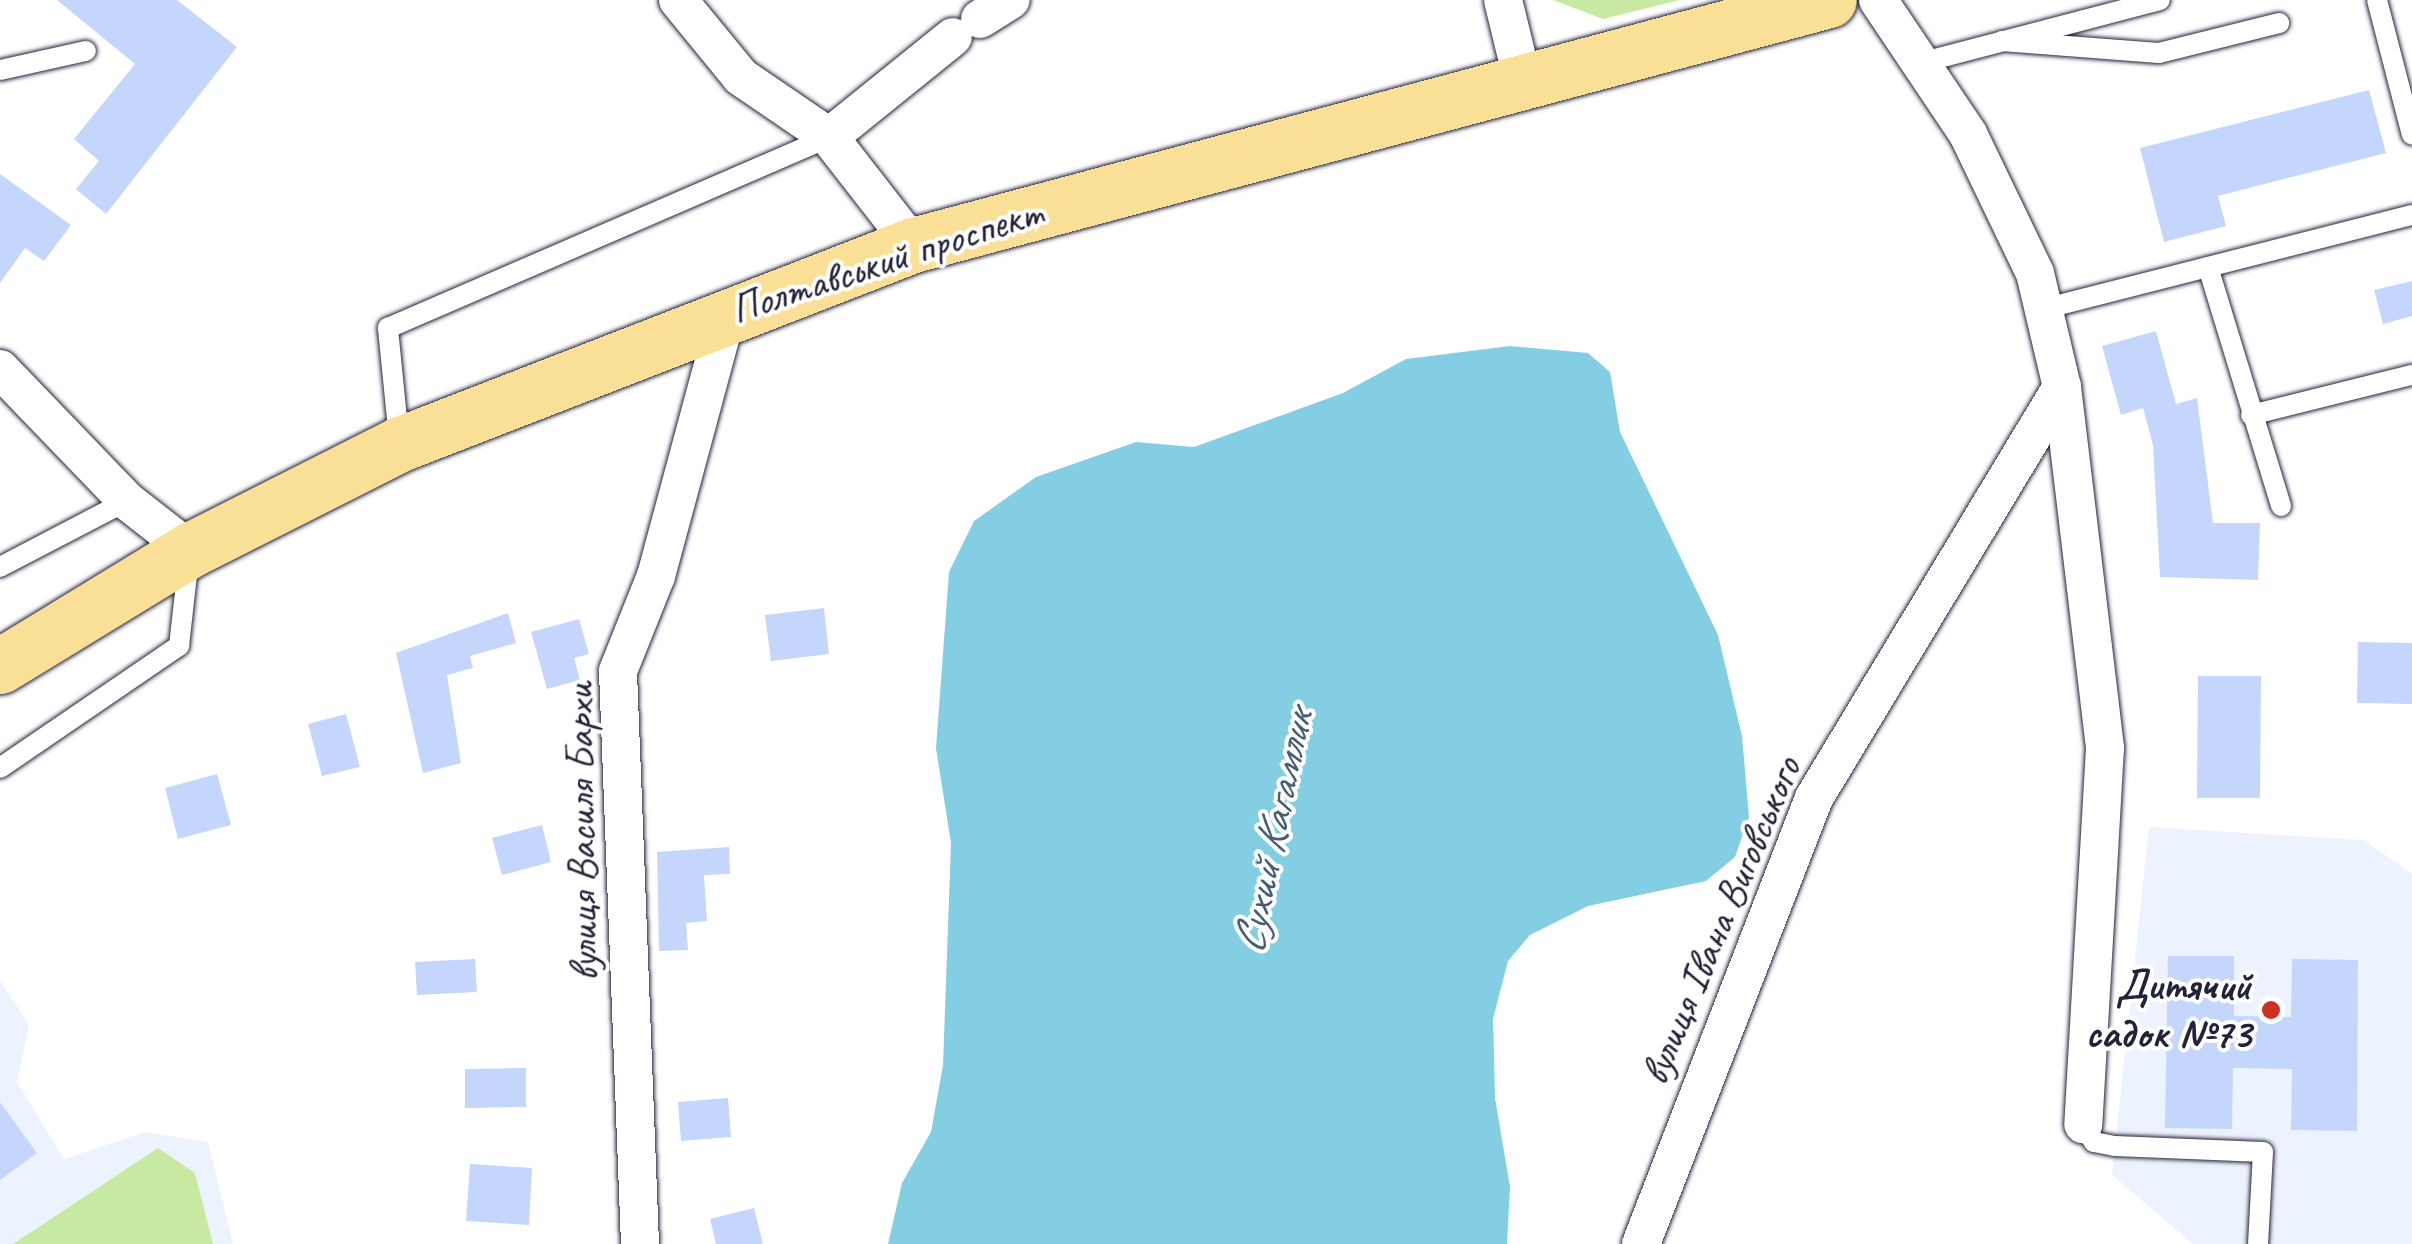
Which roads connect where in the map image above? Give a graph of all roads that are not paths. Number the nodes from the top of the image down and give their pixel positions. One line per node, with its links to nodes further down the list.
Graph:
1 (678, 0): 15 (street)
2 (1503, 0): 13 (street)
3 (1829, 0): 13 (highway, Полтавський проспект)
4 (1878, 0): 11 (street)
5 (2160, 0): 9 (lane)
6 (2377, 0): 14 (lane)
7 (981, 19): 15 (street)
8 (2279, 24): 9 (lane)
9 (2002, 42): 11 (lane)
10 (86, 51): 12 (lane)
11 (1920, 63): 19 (street)
12 (0, 70)
13 (1522, 78): 17 (highway, Полтавський проспект)
14 (2412, 136)
15 (830, 137): 17 (street); 25 (lane)
16 (2412, 215): 18 (lane)
17 (912, 245): 20 (highway, Полтавський проспект)
18 (2208, 267): 19 (lane); 24 (lane)
19 (2044, 309): 23 (street)
20 (727, 312): 25 (highway, Полтавський проспект); 33 (street, вулиця Василя Бархи)
21 (0, 370): 26 (street)
22 (2412, 375): 24 (lane)
23 (2062, 386): 32 (street); 34 (street, вулиця Івана Виговського)
24 (2251, 415): 27 (lane)
25 (400, 444): 28 (highway, Полтавський проспект)
26 (127, 502): 28 (street); 29 (lane)
27 (2282, 506)
28 (190, 550): 30 (highway, Полтавський проспект); 31 (lane)
29 (0, 567)
30 (0, 666)
31 (0, 768)
32 (2083, 1124): 35 (lane)
33 (640, 1244)
34 (1641, 1244)
35 (2258, 1244)

